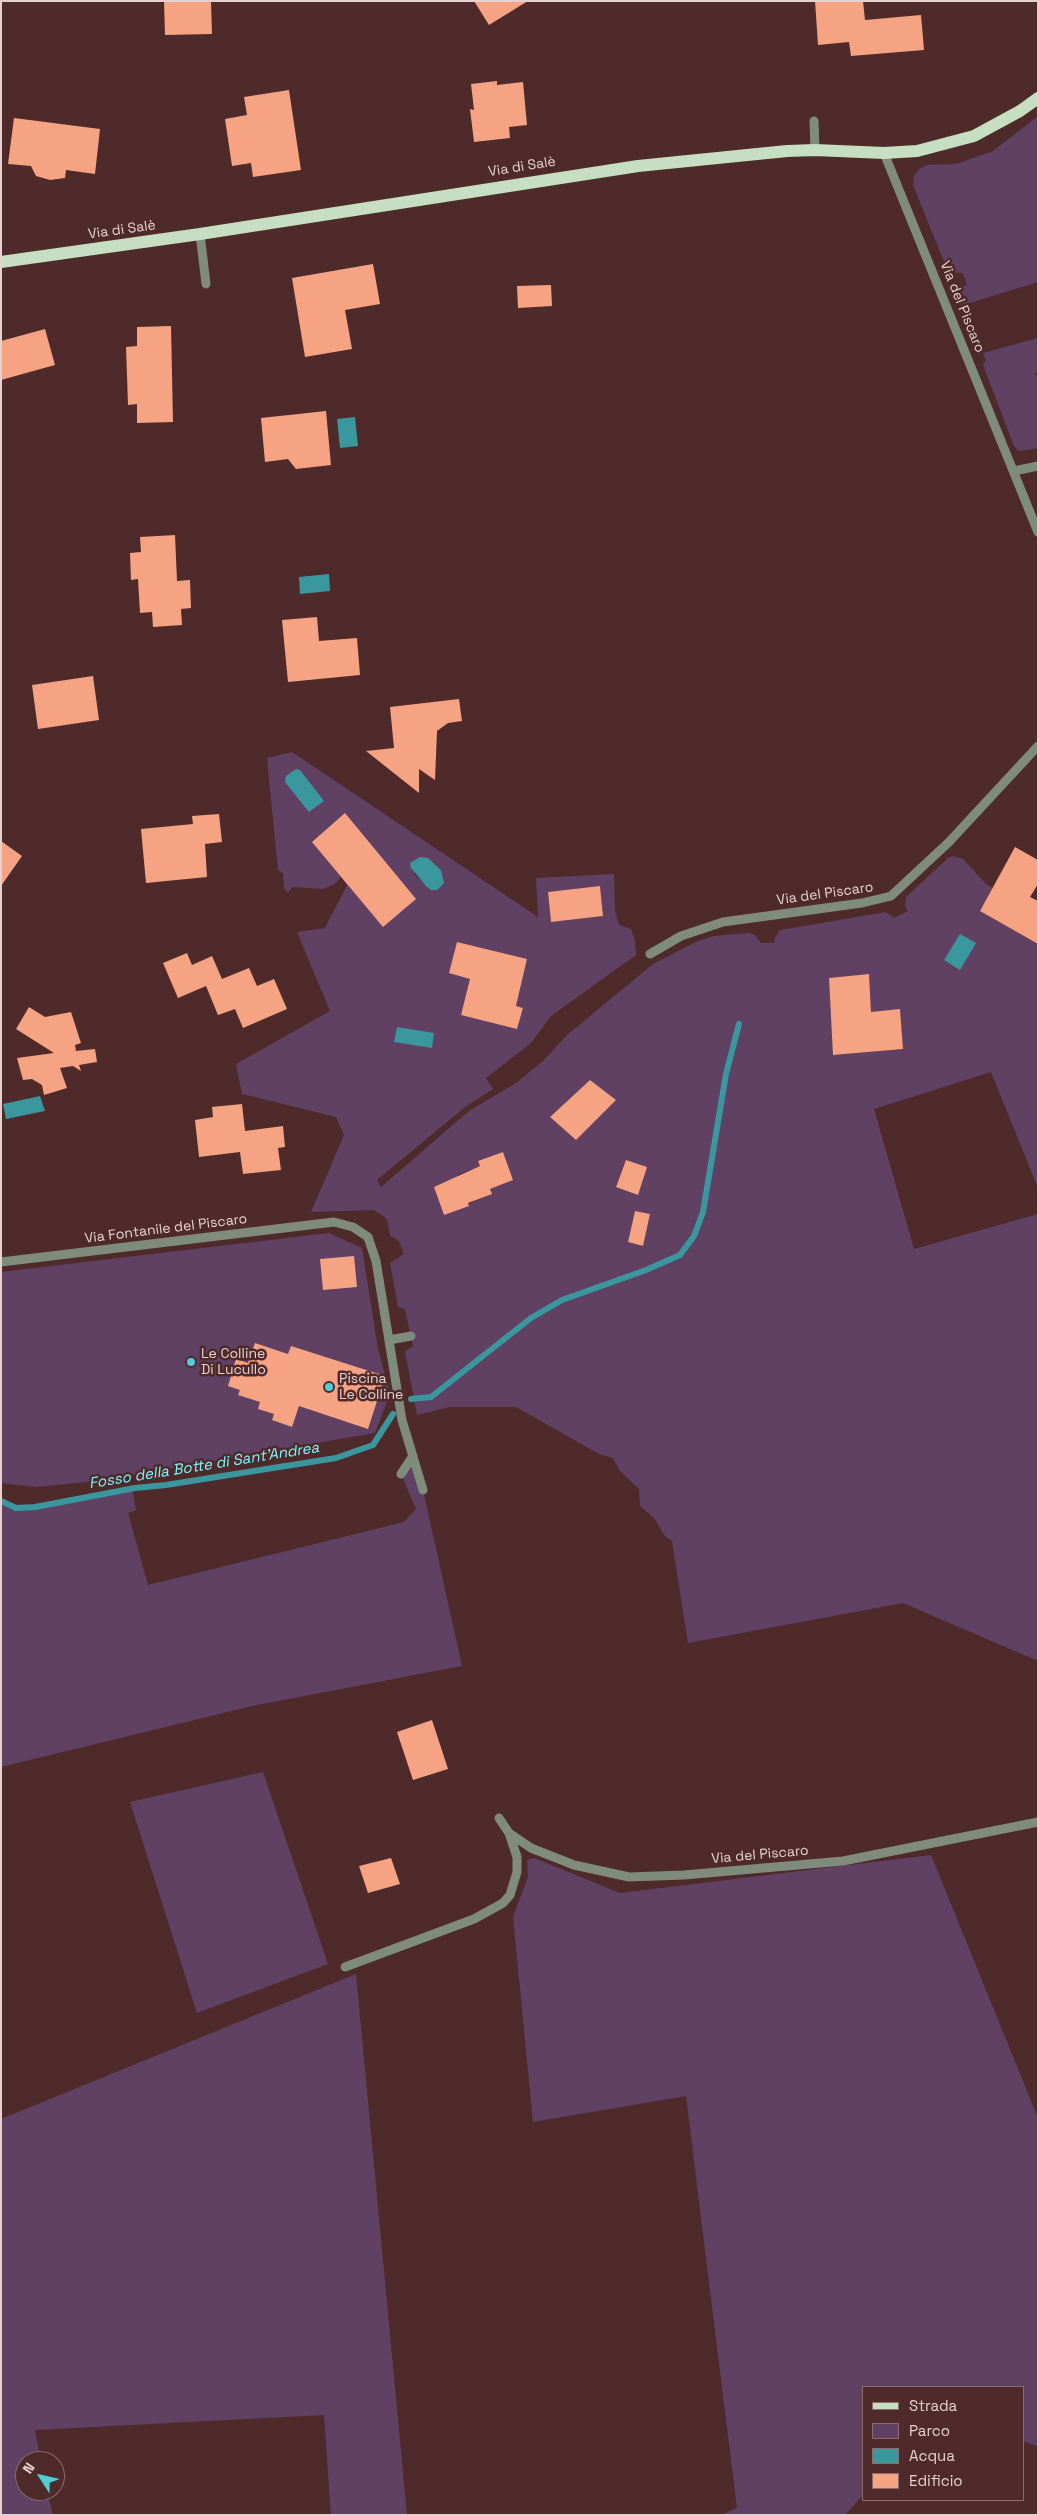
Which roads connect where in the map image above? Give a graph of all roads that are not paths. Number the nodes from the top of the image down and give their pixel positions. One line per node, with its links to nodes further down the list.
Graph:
1 (1038, 98): 4 (main road, Via di Salè)
2 (814, 121): 3 (street)
3 (815, 150): 4 (main road, Via di Salè); 5 (main road, Via di Salè)
4 (884, 154): 9 (street, Via del Piscaro)
5 (200, 234): 6 (main road, Via di Salè); 7 (street)
6 (1, 262)
7 (206, 284)
8 (1038, 466): 9 (street)
9 (1014, 471): 10 (street, Via del Piscaro)
10 (1038, 532)
11 (1038, 746): 12 (street, Via del Piscaro)
12 (650, 954)
13 (1, 1262): 15 (street, Via Fontanile del Piscaro)
14 (411, 1336): 15 (street)
15 (389, 1340): 16 (street)
16 (413, 1456): 17 (street); 18 (street)
17 (401, 1474)
18 (423, 1490)
19 (499, 1818): 21 (street, Via del Piscaro)
20 (1038, 1822): 21 (street, Via del Piscaro)
21 (509, 1832): 22 (street)
22 (345, 1967)

